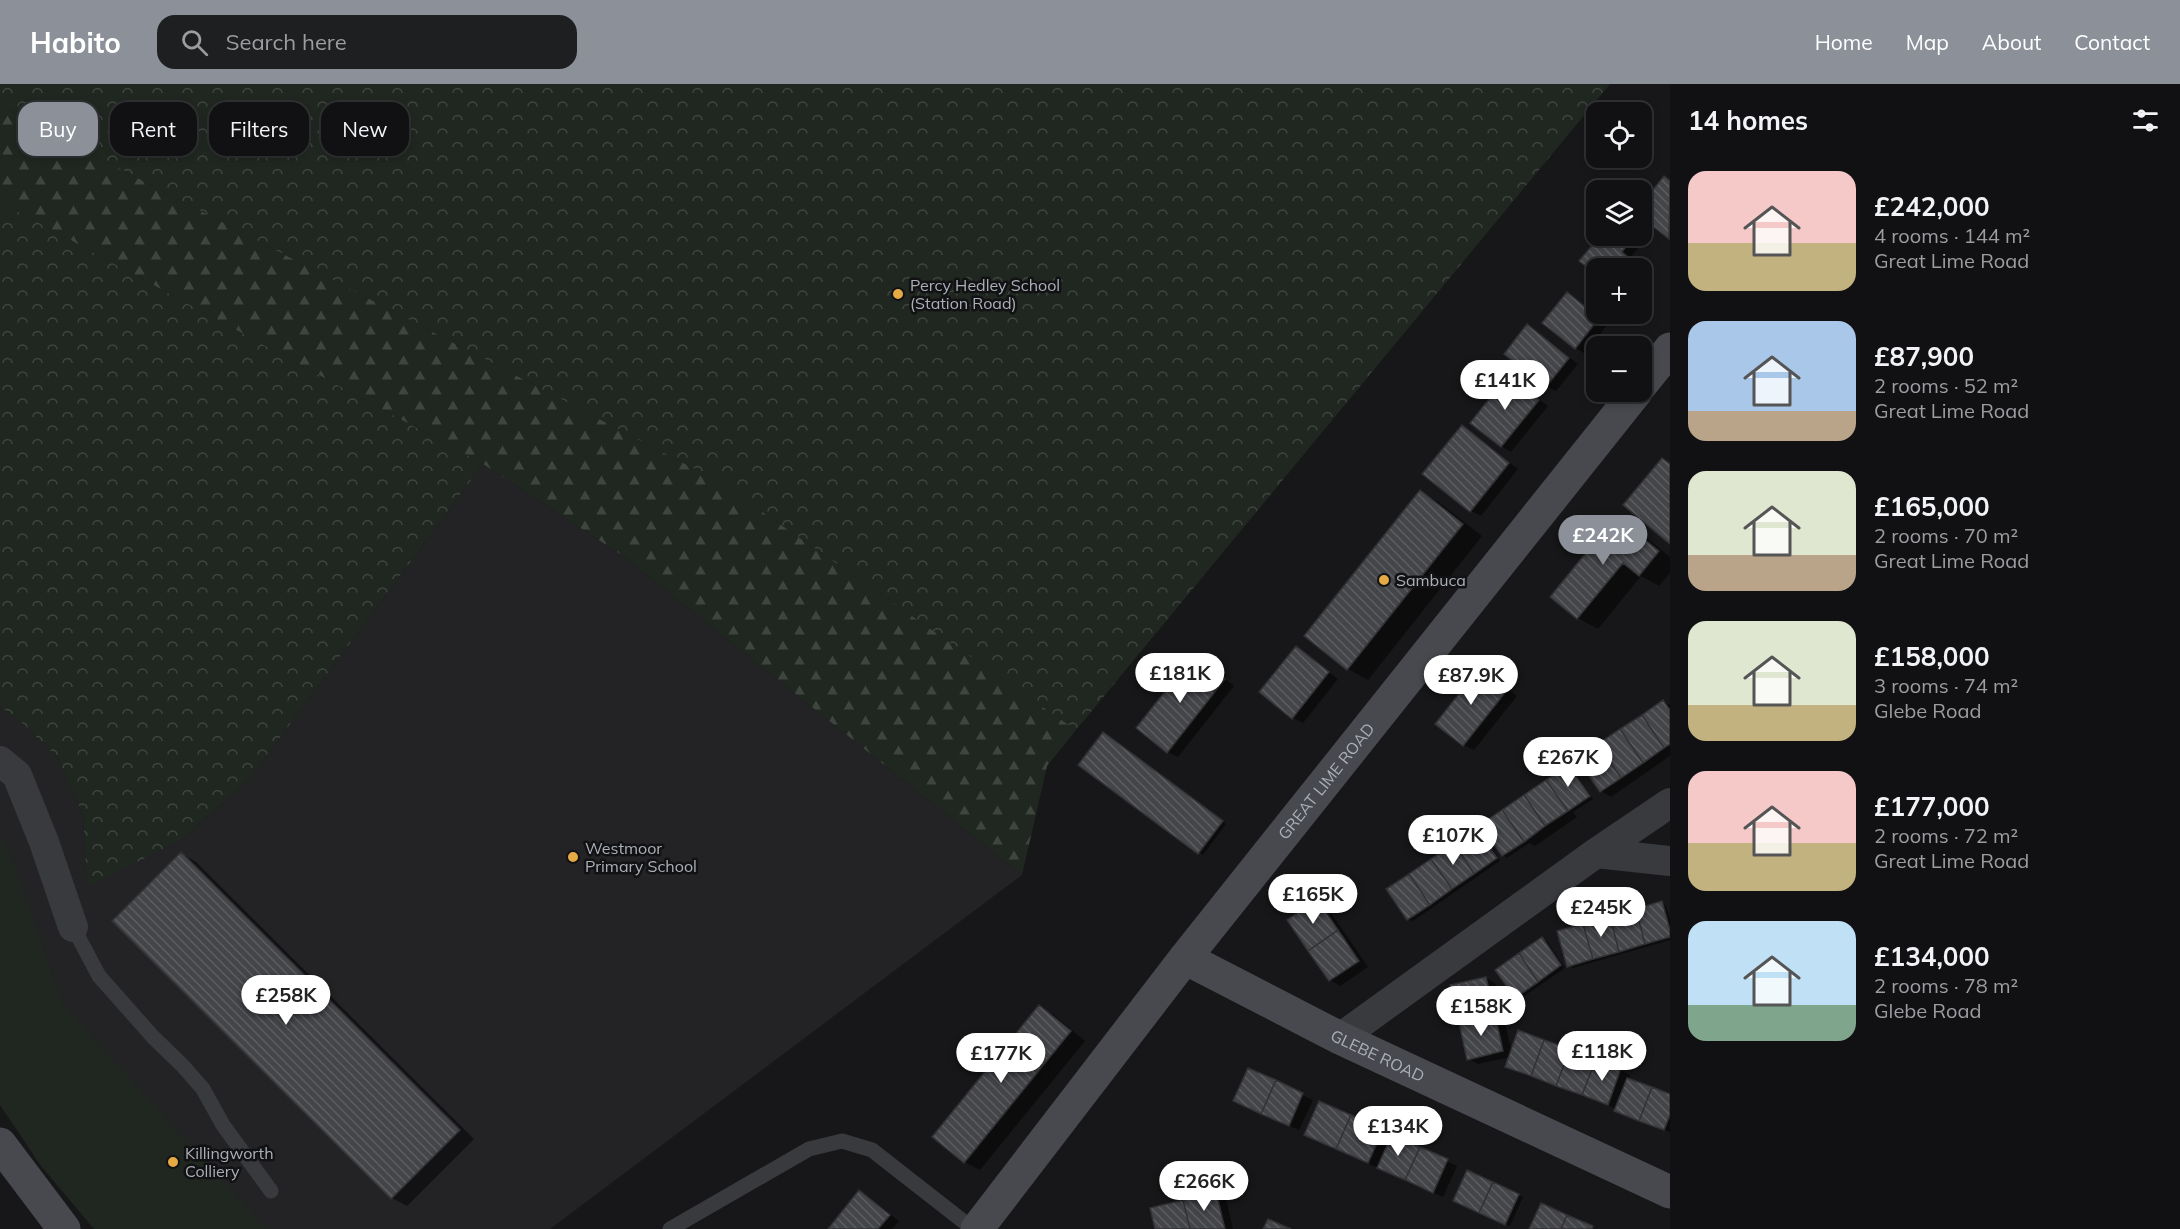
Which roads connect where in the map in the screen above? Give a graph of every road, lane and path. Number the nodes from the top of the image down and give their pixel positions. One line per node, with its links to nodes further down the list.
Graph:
1 (1670, 349): 2 (main road)
2 (1652, 371)
3 (1628, 402): 9 (main road, GREAT LIME ROAD)
4 (0, 761): 8 (street)
5 (1670, 803): 6 (street)
6 (1596, 853): 7 (street); 10 (street)
7 (1670, 861)
8 (73, 927): 12 (lane)
9 (1185, 958): 10 (main road, GLEBE ROAD); 16 (main road, GREAT LIME ROAD)
10 (1340, 1038): 13 (main road, GLEBE ROAD)
11 (0, 1143): 14 (main road)
12 (271, 1191)
13 (1670, 1192)
14 (64, 1229)
15 (670, 1229): 16 (lane)
16 (975, 1229)

